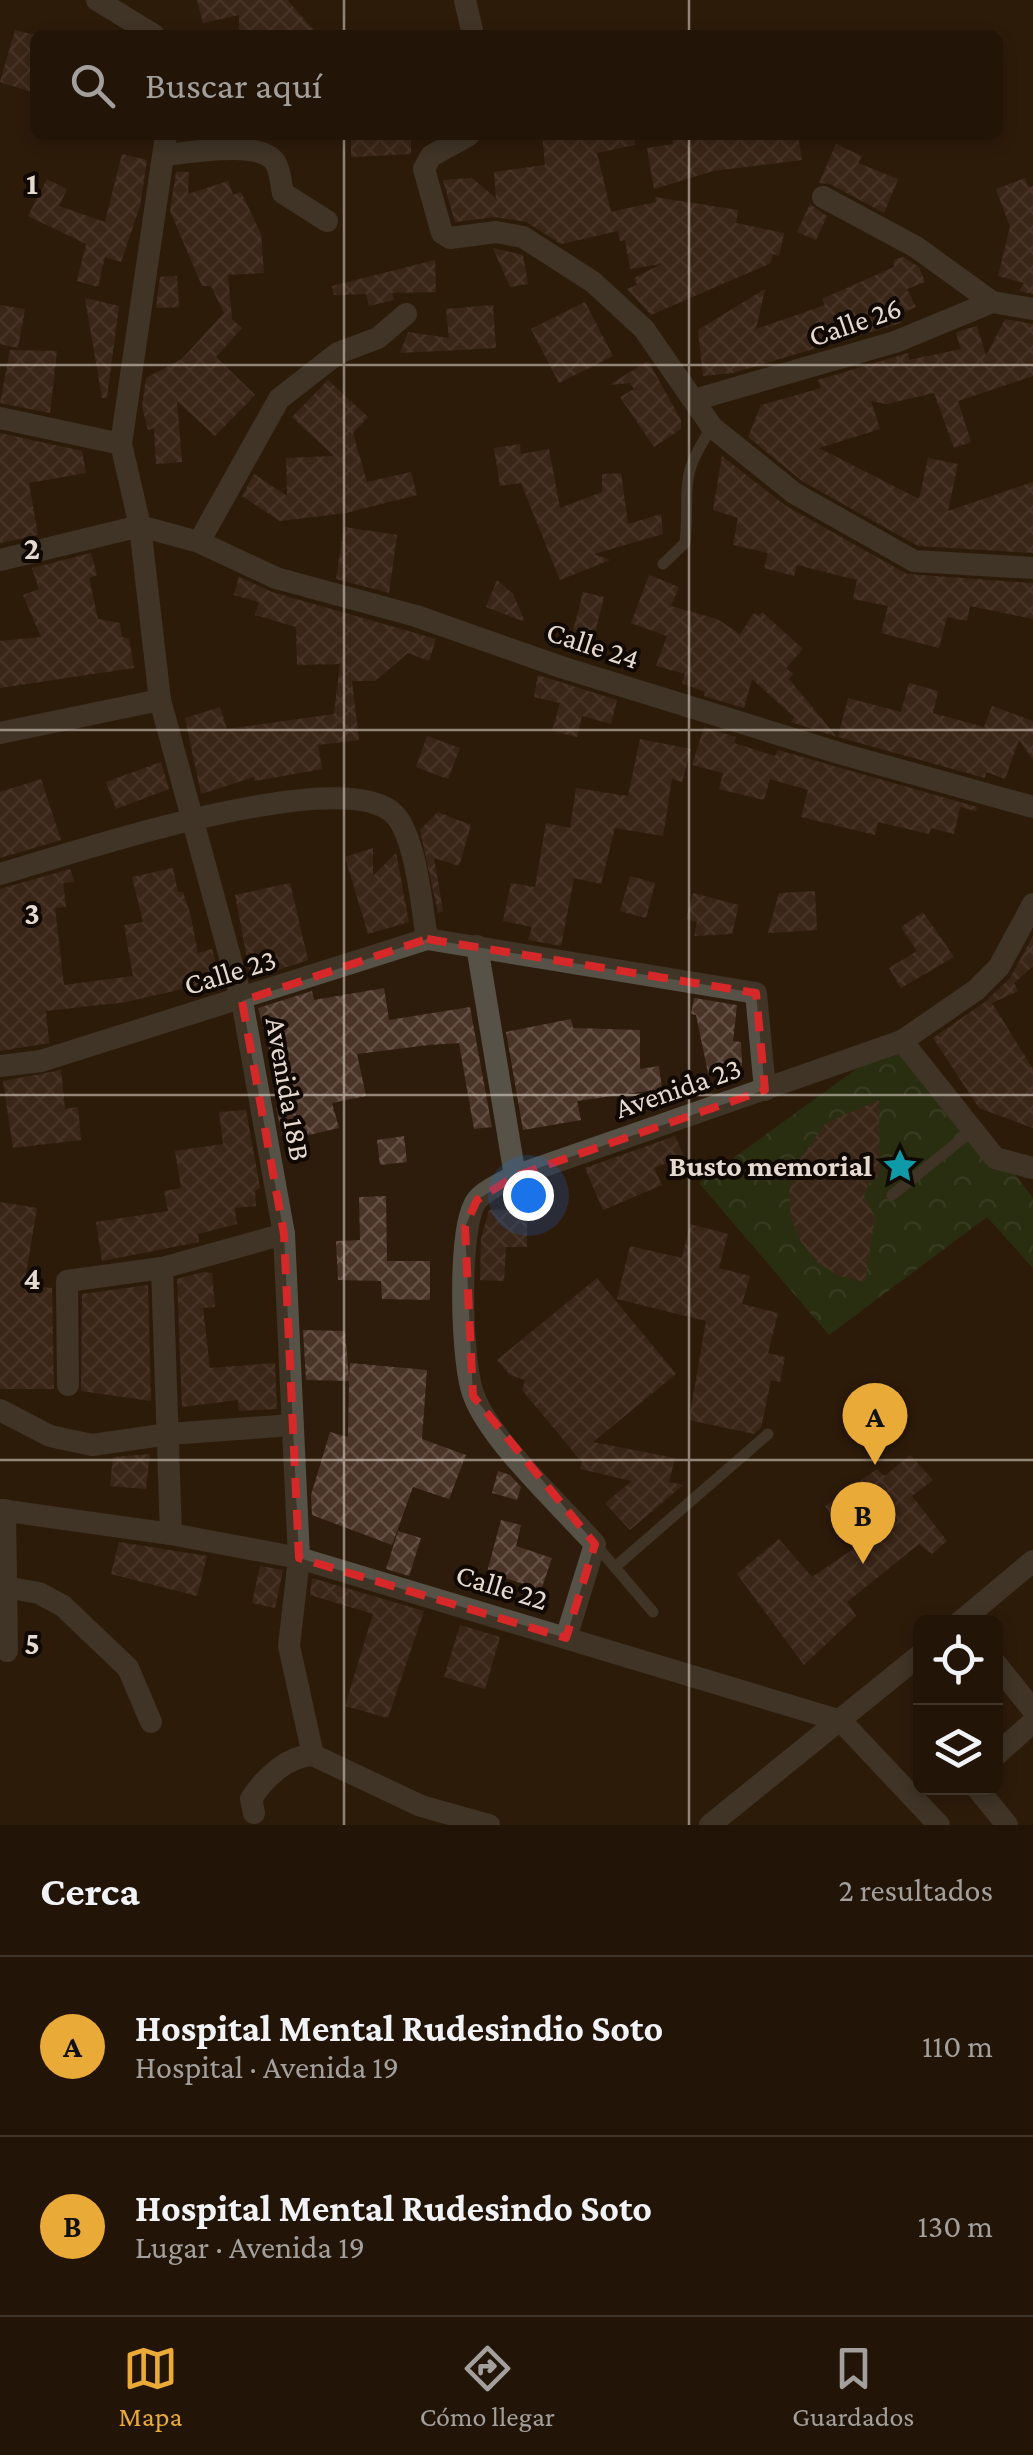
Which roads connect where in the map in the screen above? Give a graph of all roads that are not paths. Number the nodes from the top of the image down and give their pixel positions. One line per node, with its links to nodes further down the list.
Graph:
1 (96, 0): 3 (street)
2 (466, 0): 4 (street)
3 (146, 30)
4 (472, 30)
5 (460, 140): 13 (street)
6 (228, 142): 7 (street); 9 (street)
7 (165, 145): 16 (street)
8 (823, 196): 10 (street)
9 (326, 221)
10 (992, 302): 11 (street); 13 (street, Calle 26)
11 (1033, 308)
12 (406, 314): 18 (street)
13 (694, 400): 15 (street)
14 (0, 418): 16 (street)
15 (712, 427): 20 (lane); 21 (street)
16 (122, 444): 17 (street, Avenida 18B)
17 (140, 526): 18 (street, Calle 24); 19 (street); 22 (street, Avenida 18B)
18 (199, 542): 24 (street, Calle 24)
19 (0, 560)
20 (663, 564)
21 (1033, 568)
22 (160, 700): 23 (street); 25 (street, Avenida 18B)
23 (0, 732)
24 (1033, 807)
25 (192, 818): 26 (street); 28 (street); 30 (street, Avenida 18B)
26 (0, 874)
27 (1033, 904): 31 (street, Avenida 23)
28 (427, 940): 29 (street, Calle 23); 30 (street, Calle 23)
29 (476, 946): 33 (street, Calle 23); 36 (street)
30 (242, 1001): 32 (street, Calle 23); 38 (street, Avenida 18B)
31 (902, 1041): 33 (street, Avenida 23); 34 (street)
32 (0, 1066)
33 (765, 1090): 36 (street, Avenida 23)
34 (972, 1131): 35 (street); 37 (lane)
35 (1033, 1168)
36 (516, 1176): 47 (street, Avenida 23)
37 (892, 1195)
38 (284, 1234): 39 (street); 42 (street, Avenida 18B)
39 (162, 1268): 40 (street); 43 (street)
40 (68, 1386)
41 (0, 1410): 43 (street)
42 (292, 1425): 43 (street); 48 (street, Avenida 18B)
43 (169, 1434): 46 (street)
44 (768, 1434): 50 (lane)
45 (2, 1510): 46 (street, Calle 22); 51 (street)
46 (171, 1534): 48 (street, Calle 22)
47 (595, 1544): 50 (lane); 54 (street)
48 (299, 1558): 54 (street, Calle 22); 63 (street, Avenida 18B)
49 (1033, 1561): 53 (street)
50 (615, 1567): 52 (lane)
51 (5, 1586): 55 (street); 60 (street)
52 (654, 1612)
53 (969, 1615)
54 (566, 1638): 59 (street, Calle 22)
55 (7, 1651)
56 (913, 1661): 59 (street)
57 (1003, 1673): 58 (street)
58 (1033, 1710)
59 (841, 1721): 67 (street); 68 (street, Calle 22)
60 (151, 1722)
61 (1033, 1722): 62 (street)
62 (1003, 1749)
63 (314, 1754): 65 (street); 66 (street)
64 (982, 1795): 69 (street)
65 (254, 1814)
66 (488, 1825)
67 (710, 1825)
68 (939, 1825)
69 (1006, 1825)

